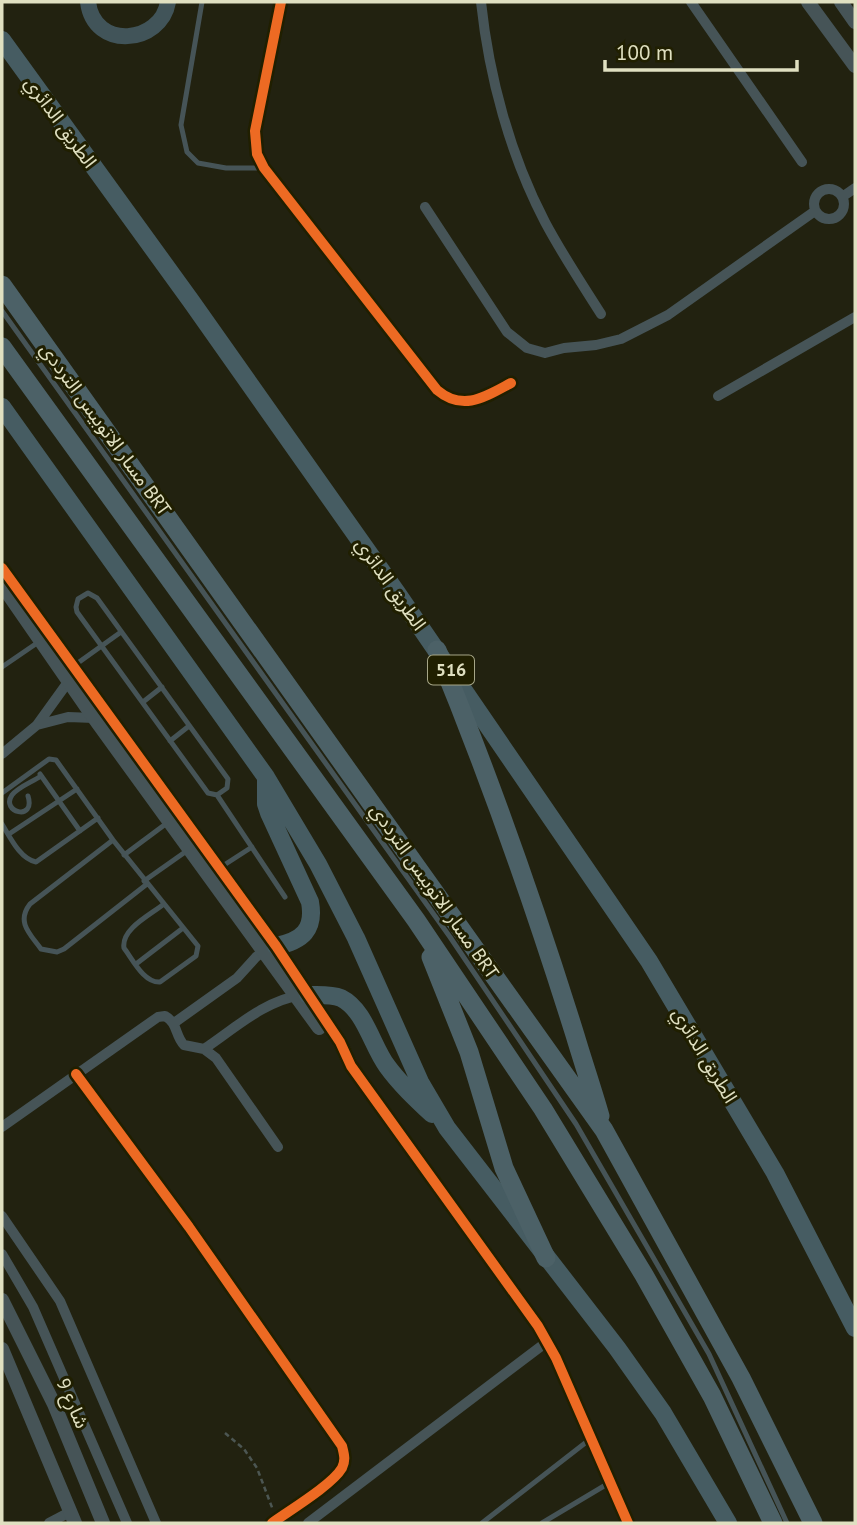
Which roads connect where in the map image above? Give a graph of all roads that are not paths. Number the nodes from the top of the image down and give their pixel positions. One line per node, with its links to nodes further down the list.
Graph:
1 (88, 2): 8 (main road)
2 (202, 2): 13 (lane)
3 (281, 2): 13 (street)
4 (481, 2): 20 (street)
5 (691, 2): 12 (street)
6 (808, 2): 11 (street)
7 (841, 2): 9 (street)
8 (167, 8)
9 (855, 22)
10 (2, 40): 31 (highway, الطريق الدائري / 516)
11 (855, 66)
12 (802, 162)
13 (264, 168): 23 (street)
14 (855, 188): 15 (street)
15 (842, 197): 17 (street); 17 (street)
16 (425, 206): 17 (street)
17 (815, 211)
18 (2, 285): 73 (highway, 516)
19 (2, 311): 98 (lane, مسار الاتوبيس الترددي BRT)
20 (601, 314)
21 (855, 317): 24 (street)
22 (2, 346): 63 (highway)
23 (511, 383)
24 (718, 396)
25 (2, 407): 44 (highway)
26 (2, 568): 33 (street)
27 (2, 585): 29 (street)
28 (121, 632): 30 (lane); 30 (lane); 35 (lane)
29 (41, 640): 32 (lane); 34 (street)
30 (102, 646): 33 (lane); 36 (lane)
31 (437, 650): 73 (highway, 516); 79 (highway, الطريق الدائري / 516)
32 (2, 667)
33 (72, 667): 37 (street)
34 (68, 682): 37 (street); 38 (street)
35 (162, 687): 36 (lane); 39 (lane)
36 (143, 702): 40 (lane)
37 (99, 715): 38 (street); 51 (street); 59 (street)
38 (37, 725): 41 (street)
39 (189, 726): 40 (lane); 47 (lane)
40 (170, 741): 47 (lane)
41 (2, 754)
42 (36, 769): 43 (lane); 45 (lane); 46 (lane)
43 (41, 776): 48 (lane); 49 (lane)
44 (266, 778): 65 (highway); 72 (highway)
45 (77, 789): 49 (lane); 50 (lane)
46 (2, 793)
47 (218, 795): 56 (lane)
48 (28, 796)
49 (59, 801): 53 (lane); 54 (lane)
50 (98, 818): 53 (lane); 55 (lane)
51 (169, 821): 57 (street); 58 (lane)
52 (2, 824): 54 (lane)
53 (80, 831): 54 (lane)
54 (9, 834)
55 (113, 839): 58 (lane); 60 (lane)
56 (252, 847): 59 (lane); 61 (lane)
57 (190, 849): 60 (lane); 65 (street)
58 (124, 855): 60 (lane)
59 (218, 869): 65 (street)
60 (146, 883): 62 (lane)
61 (285, 897)
62 (164, 904): 64 (lane); 66 (lane)
63 (416, 920): 77 (highway); 97 (highway)
64 (183, 928): 66 (lane); 66 (lane)
65 (270, 948): 67 (street); 68 (street)
66 (136, 964)
67 (303, 995): 69 (street); 72 (highway); 80 (street)
68 (174, 1023): 69 (street); 70 (street)
69 (204, 1049): 74 (street)
70 (76, 1074): 71 (street); 87 (street)
71 (2, 1127)
72 (447, 1128): 77 (highway)
73 (604, 1130): 99 (highway, 516)
74 (278, 1147)
75 (2, 1216): 91 (street)
76 (2, 1254): 90 (street)
77 (546, 1258): 96 (highway)
78 (2, 1300): 82 (street, شارع 9)
79 (855, 1328)
80 (548, 1342): 84 (street); 92 (street)
81 (2, 1349): 83 (street)
82 (54, 1404): 83 (street); 89 (street, شارع 9)
83 (30, 1415): 86 (street)
84 (591, 1438): 85 (street); 93 (lane)
85 (611, 1482): 94 (lane); 95 (street)
86 (73, 1517): 88 (street)
87 (276, 1521)
88 (49, 1523)
89 (103, 1523)
90 (127, 1523)
91 (156, 1523)
92 (308, 1523)
93 (482, 1523)
94 (542, 1523)
95 (628, 1523)
96 (728, 1523)
97 (773, 1523)
98 (787, 1523)
99 (813, 1523)

